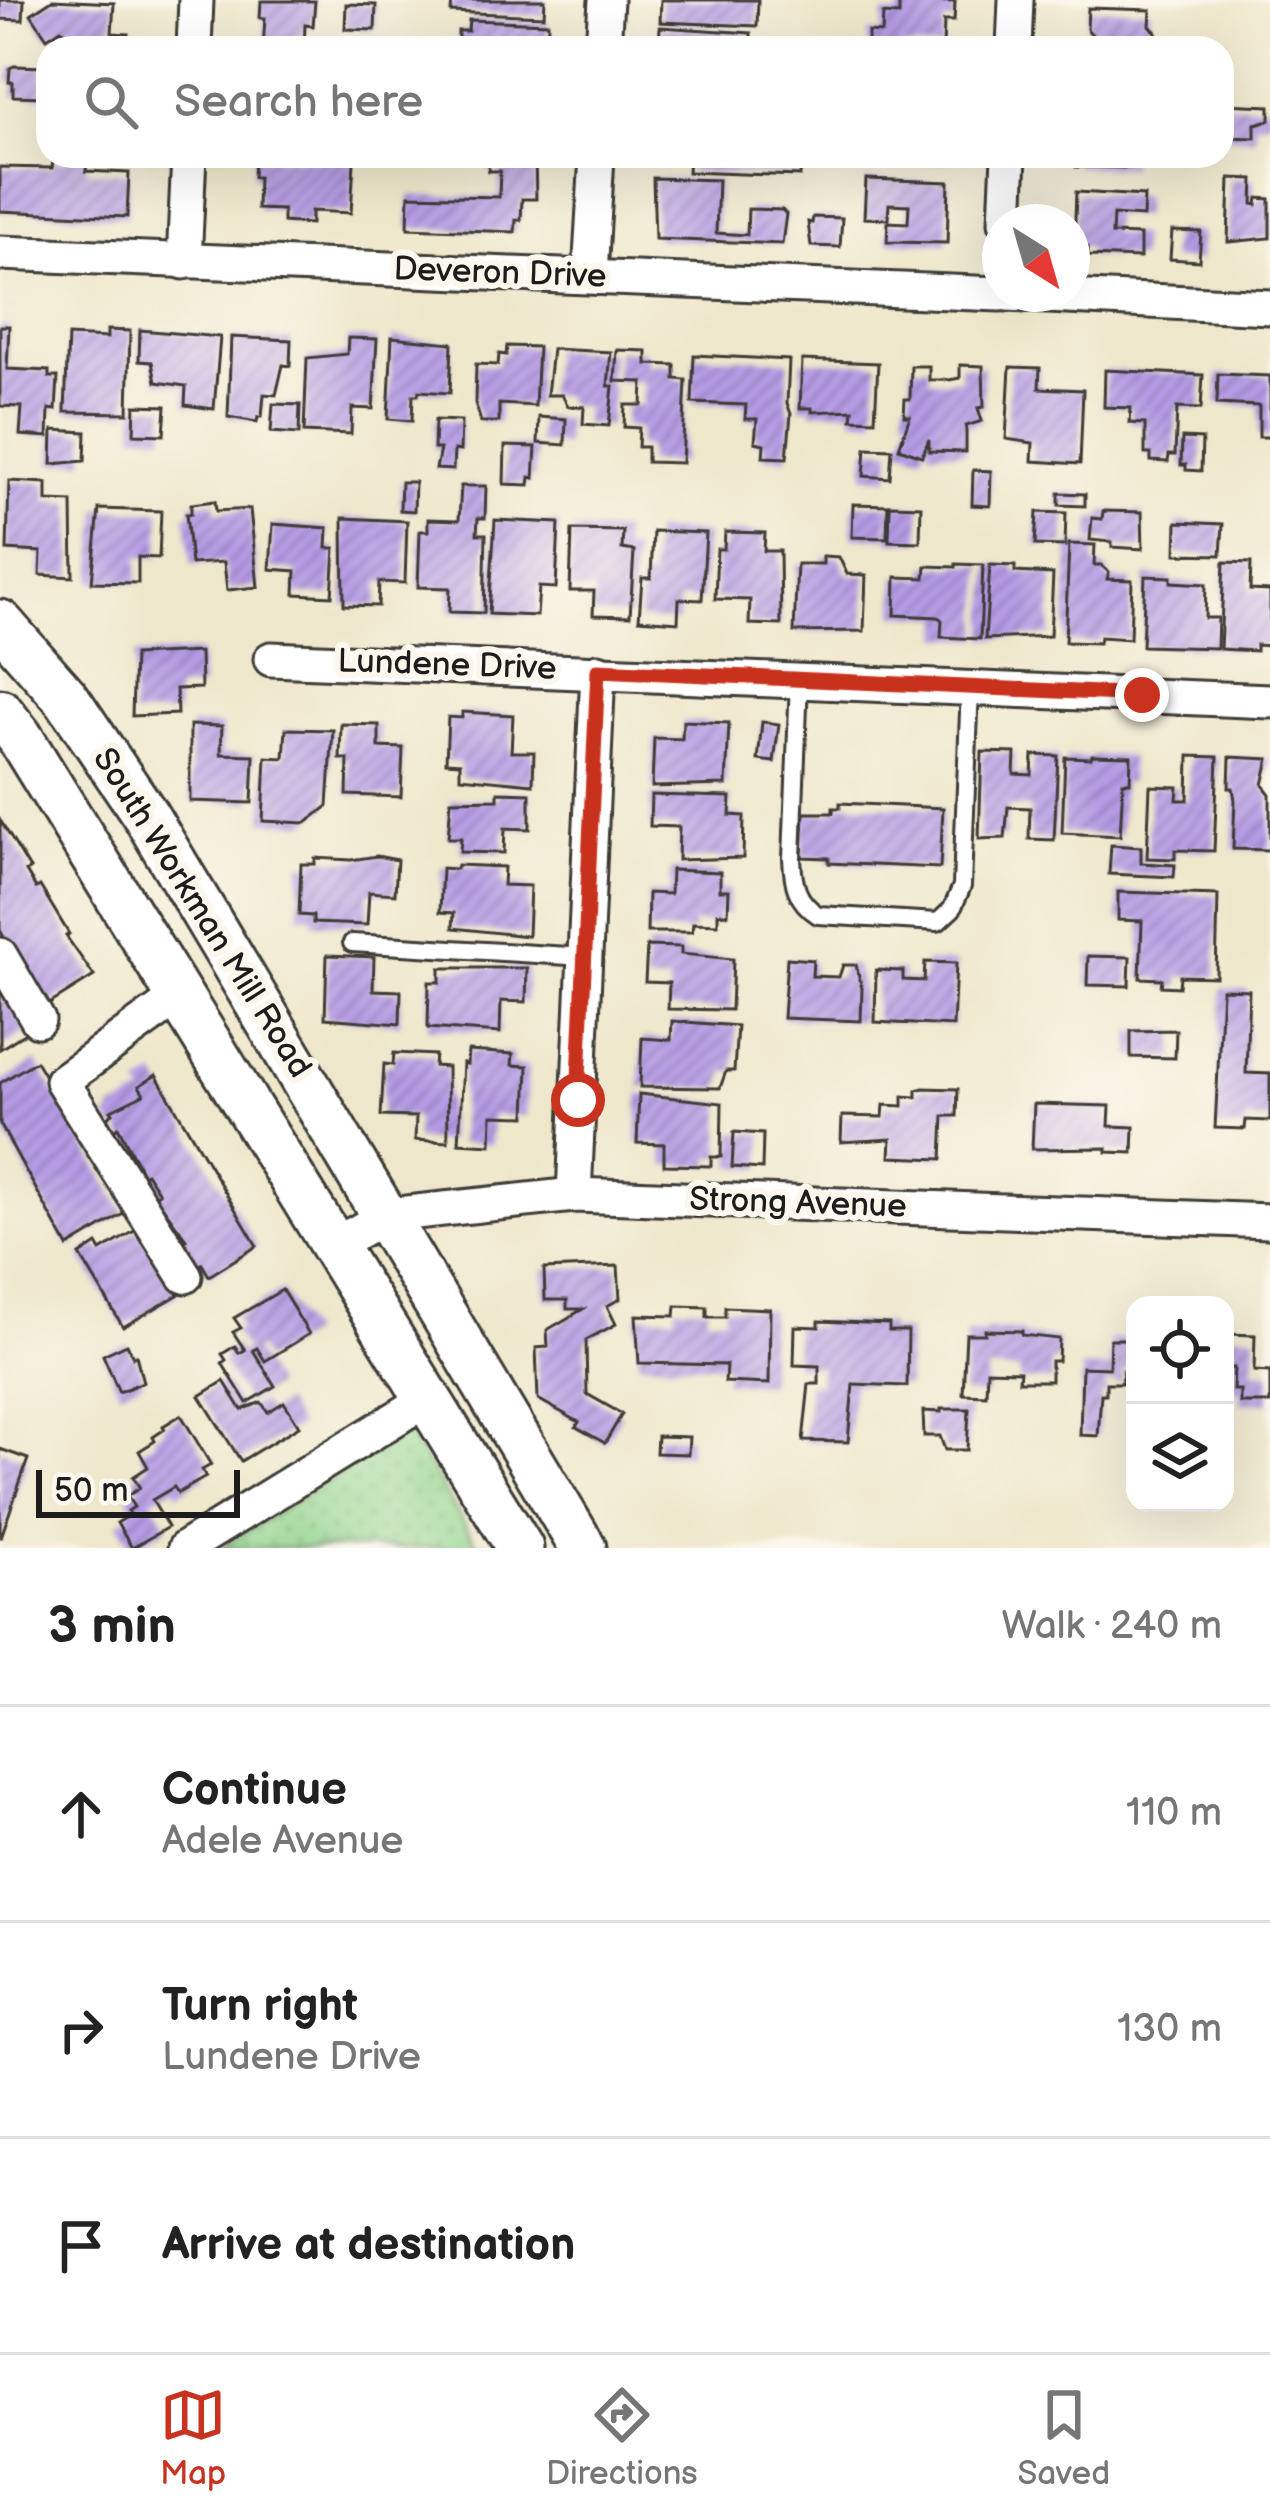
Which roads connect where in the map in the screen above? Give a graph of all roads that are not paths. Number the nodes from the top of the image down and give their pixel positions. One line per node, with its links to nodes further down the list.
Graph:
1 (196, 0): 4 (street)
2 (606, 0): 5 (street)
3 (1016, 0): 6 (street)
4 (194, 36)
5 (604, 36)
6 (1014, 36)
7 (188, 168): 12 (street)
8 (596, 168): 13 (street)
9 (1008, 168): 10 (street)
10 (1007, 204)
11 (0, 253): 12 (street, Deveron Drive)
12 (184, 262): 13 (street, Deveron Drive)
13 (590, 275): 14 (street, Deveron Drive)
14 (982, 293)
15 (1090, 298): 16 (street, Deveron Drive)
16 (1270, 307)
17 (0, 623): 30 (main road, South Workman Mill Road)
18 (271, 659): 19 (street, Lundene Drive)
19 (598, 670): 20 (street, Lundene Drive); 26 (street)
20 (799, 680): 21 (street, Lundene Drive); 21 (lane)
21 (970, 687): 22 (street, Lundene Drive)
22 (1270, 701)
23 (0, 712): 27 (main road, South Workman Mill Road)
24 (352, 943): 26 (lane)
25 (0, 955): 28 (street)
26 (585, 957): 29 (street)
27 (181, 995): 32 (main road, South Workman Mill Road); 33 (street)
28 (38, 1020)
29 (574, 1195): 30 (street, Strong Avenue); 31 (street, Strong Avenue)
30 (388, 1215): 32 (street, Strong Avenue); 37 (main road, South Workman Mill Road)
31 (1270, 1221)
32 (334, 1245): 34 (main road, South Workman Mill Road)
33 (184, 1276)
34 (430, 1398): 35 (street); 36 (main road, South Workman Mill Road)
35 (185, 1548)
36 (520, 1548)
37 (583, 1548)

